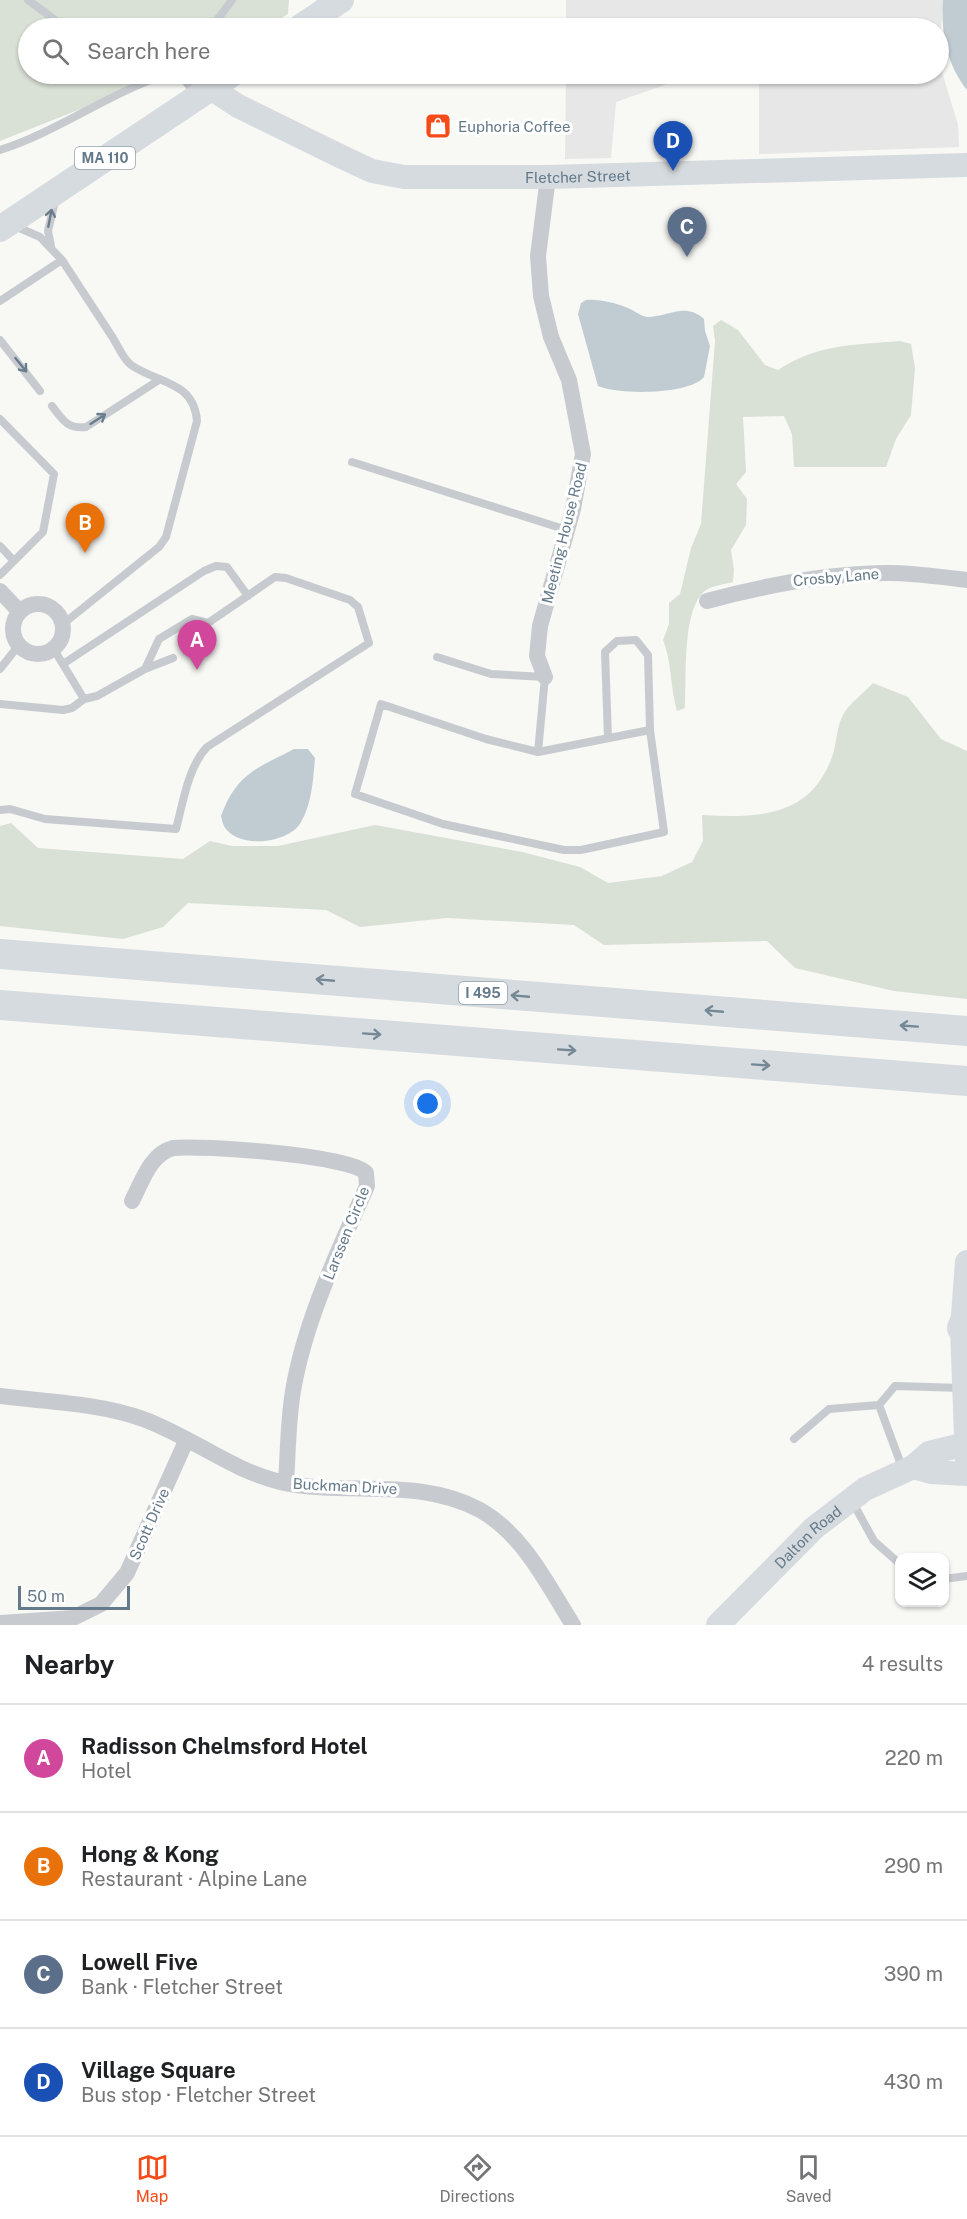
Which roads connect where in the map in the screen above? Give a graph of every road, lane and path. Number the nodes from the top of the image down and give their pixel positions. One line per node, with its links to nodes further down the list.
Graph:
1 (28, 0): 4 (lane)
2 (232, 0): 5 (lane)
3 (341, 0): 6 (main road)
4 (52, 18)
5 (218, 18)
6 (314, 18)
7 (140, 84): 11 (lane)
8 (193, 84): 10 (lane)
9 (214, 84): 10 (main road, MA 110)
10 (202, 91): 13 (street, Fletcher Street); 14 (main road, MA 110)
11 (0, 150)
12 (967, 165): 13 (street, Fletcher Street)
13 (548, 177): 25 (street, Meeting House Road)
14 (58, 190): 15 (main road, MA 110); 16 (lane, one-way to 14)
15 (4, 226): 16 (lane)
16 (51, 247): 17 (lane)
17 (62, 260): 18 (lane); 20 (lane)
18 (0, 301)
19 (0, 340): 21 (lane, one-way to 21)
20 (159, 380): 22 (lane, one-way to 20); 35 (lane)
21 (40, 391)
22 (52, 406)
23 (0, 419): 27 (lane)
24 (352, 462): 25 (lane)
25 (567, 530): 44 (street, Meeting House Road)
26 (0, 546): 27 (lane)
27 (14, 561): 28 (lane)
28 (0, 575)
29 (967, 580): 32 (street, Crosby Lane)
30 (0, 591): 33 (street)
31 (248, 596): 34 (lane); 41 (lane); 50 (lane)
32 (707, 601)
33 (19, 611): 35 (street); 37 (street)
34 (208, 623): 36 (lane); 43 (lane)
35 (63, 624): 38 (street)
36 (194, 644)
37 (19, 645): 38 (street); 42 (lane)
38 (53, 648): 41 (lane)
39 (437, 657): 44 (lane)
40 (173, 658): 43 (lane)
41 (63, 664): 45 (lane)
42 (0, 669)
43 (145, 669): 45 (lane)
44 (544, 677): 49 (lane)
45 (84, 699): 46 (lane)
46 (0, 704)
47 (650, 729): 48 (lane); 48 (lane); 49 (lane)
48 (608, 738): 49 (lane)
49 (538, 752)
50 (0, 810)
51 (0, 954): 54 (highway, I 495, one-way to 51)
52 (0, 1005): 55 (highway)
53 (0, 1023): 55 (highway)
54 (967, 1031)
55 (338, 1032): 56 (highway, one-way to 56)
56 (967, 1081)
57 (132, 1201): 68 (street, Larssen Circle)
58 (967, 1262): 59 (street)
59 (964, 1322): 60 (street)
60 (963, 1388): 62 (lane); 65 (street)
61 (0, 1396): 64 (street, Buckman Drive)
62 (879, 1405): 63 (lane); 66 (lane)
63 (794, 1439)
64 (186, 1441): 68 (street, Buckman Drive); 73 (street, Scott Drive)
65 (966, 1453): 66 (street, Dalton Road)
66 (908, 1468): 67 (street); 69 (street, Dalton Road)
67 (967, 1474)
68 (286, 1483): 74 (street, Buckman Drive)
69 (852, 1500): 70 (lane); 75 (street, Dalton Road)
70 (895, 1560)
71 (967, 1576): 72 (lane)
72 (949, 1578)
73 (0, 1623)
74 (573, 1625)
75 (718, 1625)

